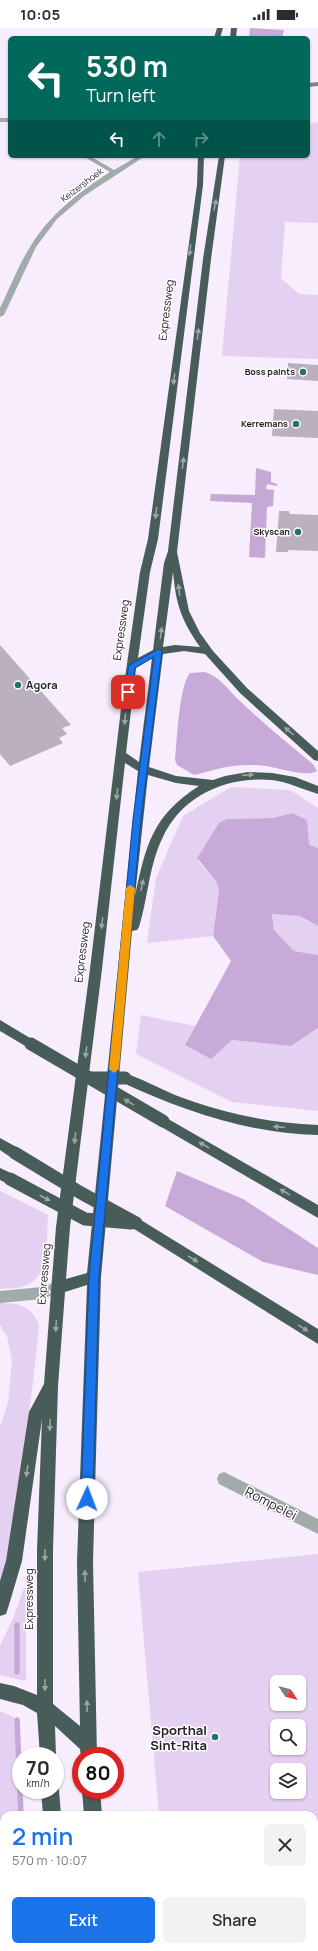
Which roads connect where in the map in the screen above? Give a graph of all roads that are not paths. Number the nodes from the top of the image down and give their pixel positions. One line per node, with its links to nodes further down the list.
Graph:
1 (90, 158): 5 (street, Keizershoek)
2 (138, 158): 5 (street, Keizershoek)
3 (201, 158): 10 (highway, Expressweg, one-way to 10)
4 (222, 158): 7 (highway, one-way to 4)
5 (114, 172): 6 (street, Keizershoek)
6 (0, 315)
7 (173, 550): 8 (highway, one-way to 7); 9 (highway, one-way to 7)
8 (159, 651): 9 (highway); 10 (highway); 13 (highway)
9 (206, 651): 12 (highway, one-way to 9)
10 (132, 666): 11 (highway, Expressweg, one-way to 11)
11 (122, 755): 13 (highway); 25 (highway, Expressweg, one-way to 25)
12 (318, 757)
13 (143, 769): 14 (highway); 16 (highway)
14 (210, 783): 15 (highway, one-way to 15); 16 (highway, one-way to 14)
15 (318, 790)
16 (125, 949): 24 (highway)
17 (0, 1025): 18 (highway, bridge)
18 (89, 1078): 19 (highway, one-way to 18, bridge); 22 (highway, one-way to 18, bridge)
19 (318, 1130)
20 (0, 1143): 23 (highway, bridge)
21 (5, 1177): 23 (highway, one-way to 23, bridge)
22 (318, 1212)
23 (136, 1223): 27 (highway, one-way to 27)
24 (94, 1277): 25 (highway); 36 (highway, one-way to 24)
25 (59, 1287): 26 (street); 28 (highway, Expressweg, one-way to 28)
26 (0, 1297)
27 (318, 1337)
28 (51, 1386): 31 (highway, one-way to 31); 33 (highway, Expressweg, one-way to 33)
29 (224, 1479): 30 (street, Rompelei)
30 (318, 1527)
31 (0, 1608)
32 (0, 1691): 33 (highway)
33 (45, 1706): 34 (highway, Expressweg); 35 (highway)
34 (47, 1747)
35 (85, 1747)
36 (88, 1747)
37 (51, 1799): 39 (highway)
38 (92, 1799): 40 (highway)
39 (52, 1811)
40 (93, 1811)

